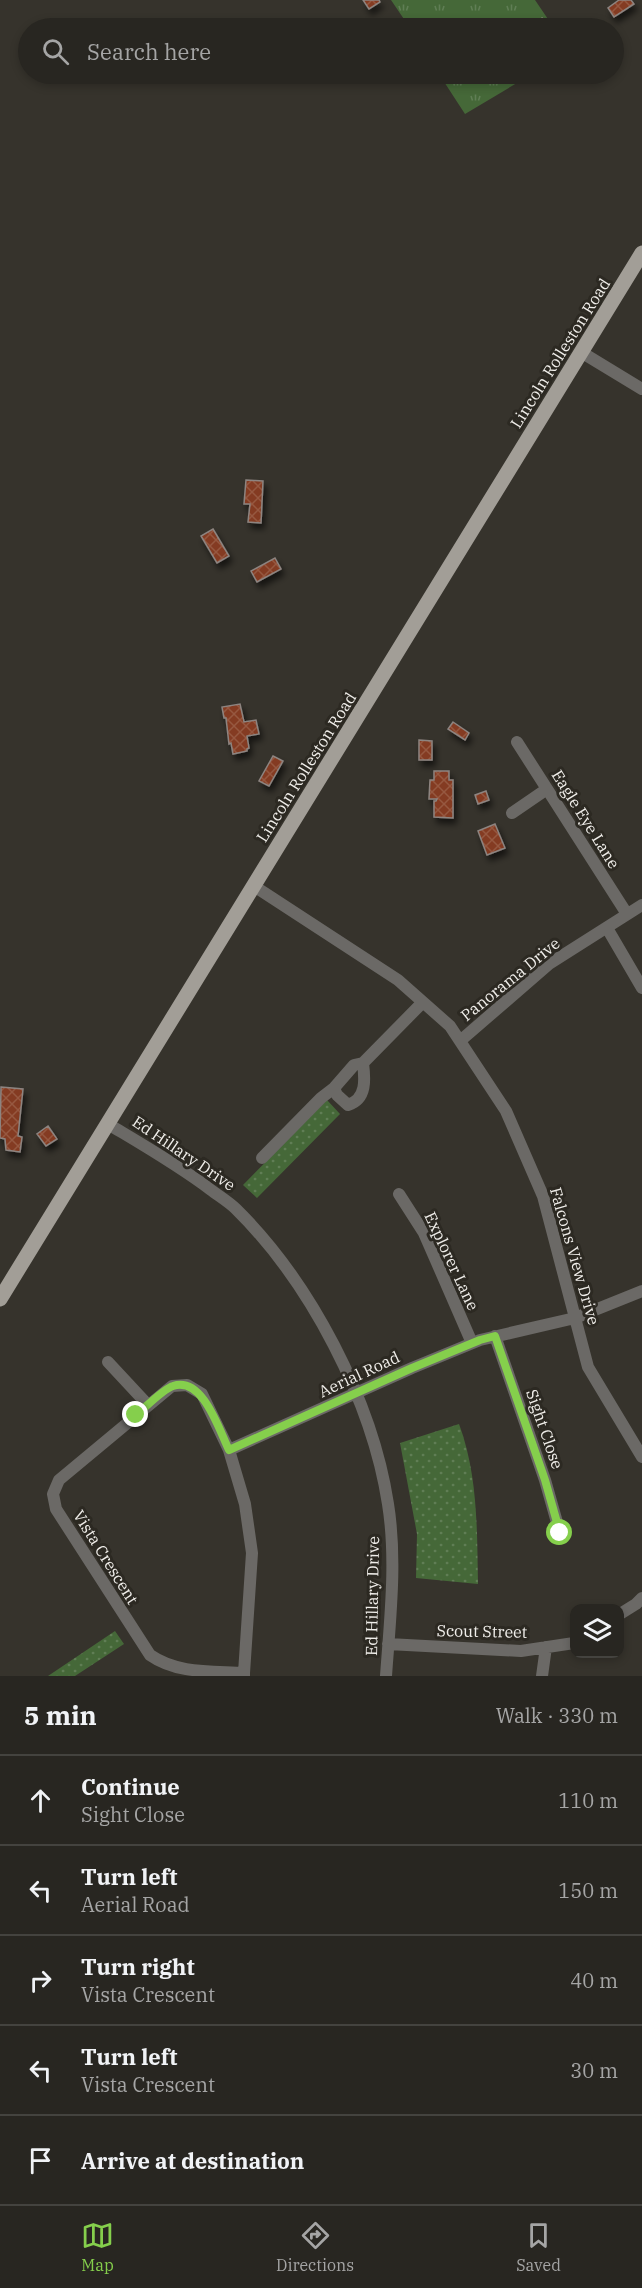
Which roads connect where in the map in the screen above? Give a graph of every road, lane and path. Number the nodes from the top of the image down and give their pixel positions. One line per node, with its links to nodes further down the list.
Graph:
1 (642, 253): 2 (main road, Lincoln Rolleston Road)
2 (581, 352): 3 (street); 7 (main road, Lincoln Rolleston Road)
3 (642, 389)
4 (517, 742): 5 (street, Eagle Eye Lane)
5 (547, 789): 6 (street); 9 (street, Eagle Eye Lane)
6 (512, 813)
7 (254, 886): 12 (street, Falcons View Drive); 16 (main road, Lincoln Rolleston Road)
8 (642, 905): 9 (street, Panorama Drive)
9 (627, 914): 10 (street, Panorama Drive)
10 (607, 928): 11 (street); 13 (street, Panorama Drive)
11 (642, 988)
12 (423, 1002): 13 (street, Falcons View Drive); 14 (street)
13 (460, 1041): 21 (street, Falcons View Drive)
14 (363, 1063): 15 (street); 15 (street)
15 (334, 1088): 17 (street)
16 (108, 1124): 20 (main road, Lincoln Rolleston Road); 25 (street, Ed Hillary Drive)
17 (262, 1158)
18 (399, 1194): 23 (street, Explorer Lane)
19 (642, 1291): 21 (street, Aerial Road)
20 (0, 1299)
21 (575, 1318): 22 (street, Aerial Road); 28 (street, Falcons View Drive)
22 (495, 1336): 23 (street, Aerial Road); 29 (street, Sight Close)
23 (472, 1343): 25 (street, Aerial Road)
24 (108, 1362): 26 (street)
25 (356, 1395): 27 (street, Aerial Road); 32 (street, Ed Hillary Drive)
26 (148, 1405): 27 (street, Vista Crescent); 35 (street, Vista Crescent)
27 (229, 1450): 35 (street, Vista Crescent)
28 (642, 1457)
29 (560, 1533)
30 (642, 1598): 31 (street)
31 (624, 1612)
32 (388, 1644): 34 (street, Scout Street); 36 (street, Ed Hillary Drive)
33 (570, 1644): 34 (street, Scout Street)
34 (546, 1647): 37 (street)
35 (244, 1675)
36 (386, 1676)
37 (542, 1676)

